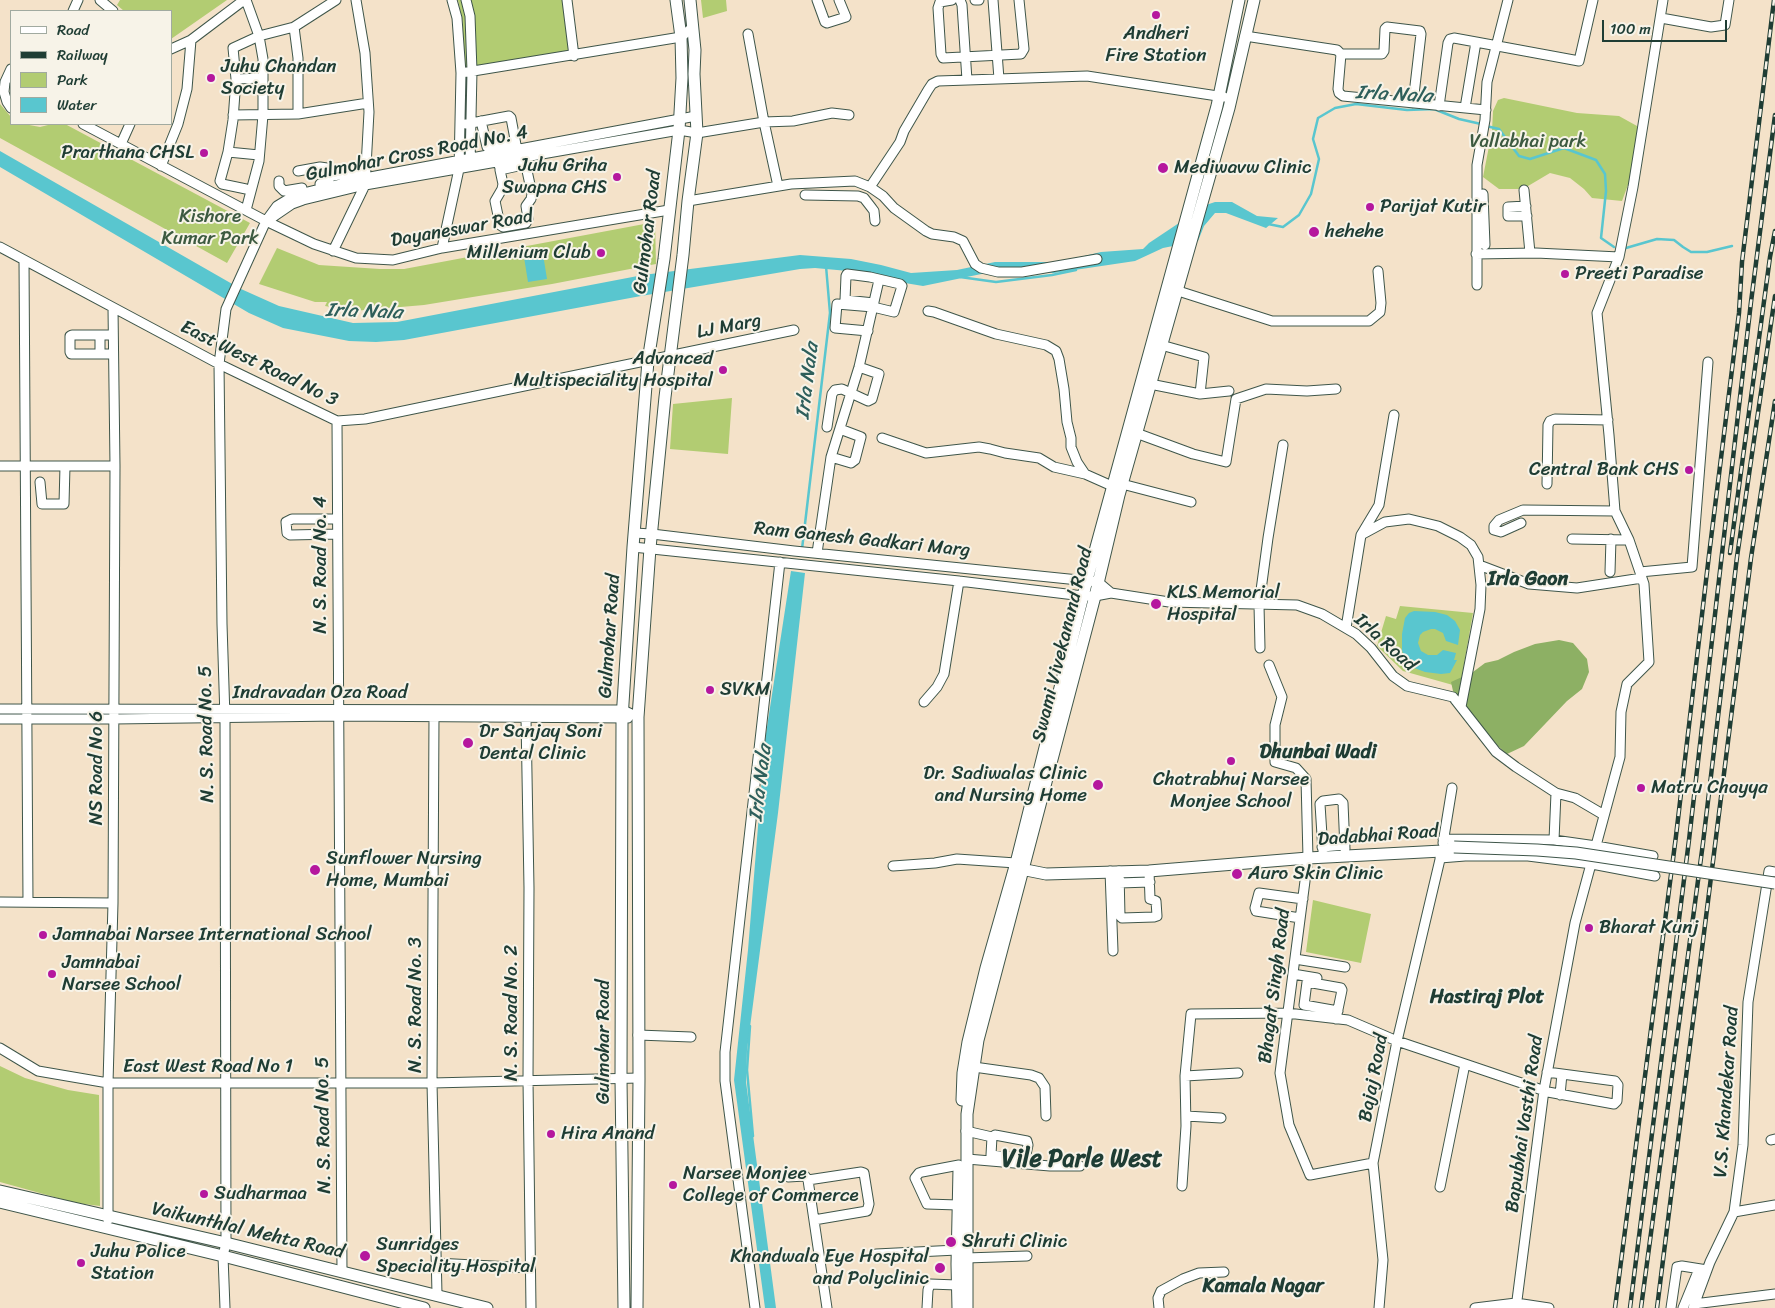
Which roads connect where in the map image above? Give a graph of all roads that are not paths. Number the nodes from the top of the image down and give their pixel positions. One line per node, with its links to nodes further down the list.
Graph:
1 (245, 0): 27 (street); 30 (street)
2 (336, 0): 25 (street)
3 (356, 0): 48 (street)
4 (452, 0): 40 (street)
5 (466, 0): 39 (street)
6 (567, 0): 35 (street)
7 (676, 0): 29 (main road, Gulmohar Road)
8 (690, 0): 24 (main road, Gulmohar Road)
9 (817, 0): 10 (street)
10 (839, 0)
11 (952, 0): 37 (street)
12 (960, 0): 37 (street)
13 (975, 0): 14 (street)
14 (979, 0)
15 (993, 0): 36 (street)
16 (1019, 0): 36 (street)
17 (1239, 0): 46 (main road, Swami Vivekanand Road)
18 (1254, 0): 28 (main road, Swami Vivekanand Road)
19 (1508, 0): 32 (street)
20 (1593, 0): 32 (street)
21 (1663, 0): 23 (street)
22 (1729, 0): 23 (street)
23 (1661, 18): 99 (street)
24 (693, 26): 29 (street); 58 (main road, Gulmohar Road)
25 (294, 27): 27 (street); 54 (street)
26 (748, 34): 60 (street)
27 (259, 36): 41 (street); 42 (street)
28 (1245, 36): 34 (street); 47 (main road, Swami Vivekanand Road)
29 (681, 37): 35 (street); 63 (main road, Gulmohar Road)
30 (190, 40): 33 (street); 72 (street)
31 (1476, 42): 32 (street); 51 (street); 52 (street)
32 (1496, 46): 53 (street)
33 (172, 49)
34 (1341, 54): 49 (street); 49 (street)
35 (574, 56): 39 (street)
36 (997, 56): 37 (street); 43 (street)
37 (966, 57): 45 (street)
38 (10, 70): 44 (street)
39 (472, 71): 40 (street); 59 (street)
40 (461, 73): 64 (street)
41 (263, 78): 42 (street); 56 (street)
42 (236, 79): 55 (street)
43 (999, 79): 45 (street); 46 (street)
44 (2, 80): 50 (street)
45 (967, 80): 80 (street)
46 (1219, 97): 47 (street); 96 (main road, Swami Vivekanand Road)
47 (1231, 98): 96 (main road, Swami Vivekanand Road)
48 (368, 103): 54 (street); 76 (street)
49 (1413, 103): 51 (street)
50 (10, 106)
51 (1439, 106): 52 (street)
52 (1465, 108): 53 (street)
53 (1486, 110): 98 (street)
54 (298, 114): 56 (street)
55 (233, 115): 56 (street); 68 (street)
56 (263, 115): 69 (street)
57 (848, 115): 60 (street, Gulmohar Cross Road No. 4)
58 (696, 116): 63 (street, Gulmohar Cross Road No. 4); 65 (main road, Gulmohar Road)
59 (476, 122): 64 (street); 67 (street); 67 (street); 70 (street)
60 (764, 122): 65 (street, Gulmohar Cross Road No. 4); 79 (street)
61 (85, 125): 66 (street, Dayaneswar Road)
62 (130, 125): 66 (street)
63 (680, 125): 65 (street, Gulmohar Cross Road No. 4); 67 (street, Gulmohar Cross Road No. 4); 73 (street, Gulmohar Cross Road No. 4); 89 (main road, Gulmohar Road)
64 (460, 126): 71 (street)
65 (697, 133): 86 (main road, Gulmohar Road)
66 (121, 144): 72 (street, Dayaneswar Road)
67 (516, 146): 70 (street, Gulmohar Cross Road No. 4)
68 (228, 150): 69 (street); 81 (street)
69 (261, 150): 88 (street)
70 (470, 163): 71 (street, Gulmohar Cross Road No. 4); 73 (street, Gulmohar Cross Road No. 4)
71 (459, 165): 76 (street, Gulmohar Cross Road No. 4); 94 (street)
72 (161, 166): 88 (street, Dayaneswar Road)
73 (499, 166): 73 (street)
74 (298, 171): 75 (street)
75 (328, 176): 76 (street); 83 (street)
76 (365, 178): 83 (street, Gulmohar Cross Road No. 4); 91 (street, Gulmohar Cross Road No. 4); 95 (street)
77 (279, 181): 83 (street)
78 (855, 181): 79 (street); 80 (street); 85 (street)
79 (778, 186): 86 (street)
80 (870, 187): 100 (street)
81 (246, 189)
82 (1524, 190): 87 (street)
83 (286, 195): 91 (street, Gulmohar Cross Road No. 4)
84 (805, 195): 85 (street)
85 (855, 195): 92 (street)
86 (688, 201): 116 (main road, Gulmohar Road)
87 (1526, 206): 90 (street); 90 (street)
88 (246, 210): 91 (street, Dayaneswar Road)
89 (669, 210): 94 (street, Dayaneswar Road); 117 (main road, Gulmohar Road)
90 (1526, 216): 97 (street)
91 (266, 221): 95 (street, Dayaneswar Road); 119 (street, N. S. Road No. 5)
92 (875, 222)
93 (0, 247): 101 (street, East West Road No 3)
94 (442, 248): 95 (street, Dayaneswar Road)
95 (333, 251)
96 (1182, 253): 105 (main road, Swami Vivekanand Road)
97 (1530, 253): 98 (street); 99 (street)
98 (1476, 254): 104 (street)
99 (1619, 257): 127 (street)
100 (1097, 259)
101 (24, 260): 107 (street, East West Road No 3); 136 (street)
102 (1378, 271): 105 (street)
103 (879, 280): 106 (street); 106 (street); 106 (street)
104 (1477, 285)
105 (1172, 289): 113 (main road, Swami Vivekanand Road); 141 (main road, Swami Vivekanand Road)
106 (874, 305): 110 (street); 110 (street)
107 (113, 308): 112 (street, NS Road No 6); 119 (street, East West Road No 3)
108 (928, 311): 139 (street)
109 (794, 330): 116 (street, LJ Marg)
110 (868, 331): 120 (street)
111 (100, 335): 112 (street); 114 (street); 114 (street)
112 (113, 335): 115 (street, NS Road No 6)
113 (1161, 345): 121 (main road, Swami Vivekanand Road); 125 (street)
114 (100, 354): 115 (street)
115 (113, 354): 138 (street, NS Road No 6)
116 (669, 356): 117 (street, East West Road No 3); 149 (main road, Gulmohar Road)
117 (648, 361): 128 (street, East West Road No 3); 147 (main road, Gulmohar Road)
118 (1708, 362): 160 (street)
119 (219, 364): 128 (street, East West Road No 3); 175 (street, N. S. Road No. 5)
120 (860, 367): 124 (street); 124 (street)
121 (1150, 384): 125 (street); 131 (main road, Swami Vivekanand Road)
122 (1336, 388): 131 (street)
123 (1229, 391): 125 (street)
124 (851, 394): 129 (street); 130 (street)
125 (1200, 394)
126 (1394, 415): 150 (street)
127 (1608, 420): 140 (street); 144 (street)
128 (337, 421): 145 (street, N. S. Road No. 4)
129 (827, 427)
130 (840, 429): 134 (street); 134 (street)
131 (1136, 433): 141 (main road, Swami Vivekanand Road)
132 (882, 438): 139 (street)
133 (1283, 445): 165 (street)
134 (831, 457): 156 (street)
135 (0, 466): 136 (street)
136 (26, 466): 137 (street); 142 (street)
137 (65, 466): 138 (street); 142 (street)
138 (115, 466): 172 (street, NS Road No 6)
139 (1085, 474): 141 (street)
140 (1547, 484)
141 (1117, 485): 143 (street); 162 (main road, Swami Vivekanand Road)
142 (26, 487): 174 (street)
143 (1191, 502)
144 (1614, 511): 146 (street); 153 (street)
145 (337, 519): 148 (street, N. S. Road No. 4); 148 (street)
146 (1521, 523)
147 (634, 533): 149 (street, Ram Ganesh Gadkari Marg); 154 (main road, Gulmohar Road)
148 (337, 534): 173 (street, N. S. Road No. 4)
149 (652, 534): 155 (main road, Gulmohar Road); 156 (street, Ram Ganesh Gadkari Marg)
150 (1361, 535): 158 (street); 166 (street)
151 (1572, 539): 152 (street)
152 (1611, 540): 153 (street); 159 (street)
153 (1628, 540): 160 (street)
154 (633, 547): 155 (street, Ram Ganesh Gadkari Marg); 176 (main road, Gulmohar Road)
155 (650, 548): 157 (street, Ram Ganesh Gadkari Marg); 178 (main road, Gulmohar Road)
156 (814, 552): 162 (street, Ram Ganesh Gadkari Marg)
157 (780, 562): 161 (street, Ram Ganesh Gadkari Marg); 286 (street)
158 (1479, 565): 160 (street); 170 (street)
159 (1610, 572)
160 (1641, 575): 184 (street)
161 (959, 581): 164 (street, Ram Ganesh Gadkari Marg); 169 (street)
162 (1092, 581): 163 (street); 164 (main road, Swami Vivekanand Road)
163 (1111, 594): 164 (street, Ram Ganesh Gadkari Marg); 165 (street, Irla Road)
164 (1089, 596): 194 (main road, Swami Vivekanand Road)
165 (1260, 605): 166 (street, Irla Road); 167 (street)
166 (1346, 628): 170 (street, Irla Road)
167 (1260, 648)
168 (1269, 665): 190 (street, Bhagat Singh Road)
169 (924, 702)
170 (1461, 707): 183 (street, Irla Road)
171 (0, 709): 174 (street, Indravadan Oza Road)
172 (113, 709): 174 (street, Indravadan Oza Road); 175 (street, Indravadan Oza Road); 181 (street, NS Road No 6)
173 (338, 713): 175 (street, Indravadan Oza Road); 176 (street, Indravadan Oza Road); 177 (street, Indravadan Oza Road); 232 (street, N. S. Road No. 5)
174 (26, 714): 179 (street, Indravadan Oza Road); 181 (street, Indravadan Oza Road); 201 (street)
175 (225, 714): 181 (street, Indravadan Oza Road); 231 (street, N. S. Road No. 5)
176 (623, 715): 178 (street); 180 (street, Indravadan Oza Road); 229 (main road, Gulmohar Road)
177 (434, 716): 180 (street, Indravadan Oza Road); 233 (street, N. S. Road No. 3)
178 (638, 717): 218 (main road, Gulmohar Road)
179 (0, 718)
180 (526, 718): 230 (street, N. S. Road No. 2)
181 (114, 719): 202 (street, NS Road No 6)
182 (1452, 788): 188 (street, Bajaj Road)
183 (1556, 793): 184 (street, Irla Road); 185 (street)
184 (1604, 815): 186 (street)
185 (1554, 840): 186 (street); 188 (street)
186 (1596, 846): 191 (street); 192 (street)
187 (1345, 847): 188 (main road, Dadabhai Road); 189 (main road, Dadabhai Road); 189 (street)
188 (1442, 848): 190 (main road, Dadabhai Road); 192 (street); 199 (main road, Dadabhai Road, bridge); 220 (street, Bajaj Road)
189 (1322, 849): 190 (main road, Dadabhai Road)
190 (1308, 855): 194 (main road, Dadabhai Road); 197 (main road, Dadabhai Road); 203 (street, Bhagat Singh Road)
191 (1653, 856)
192 (1592, 864): 198 (street); 224 (street, Bapubhai Vasthi Road)
193 (893, 866): 194 (street)
194 (1017, 866): 196 (main road, Dadabhai Road); 223 (main road, Swami Vivekanand Road); 242 (main road, Swami Vivekanand Road)
195 (1772, 872): 255 (street, V.S. Khandekar Road)
196 (1116, 875): 197 (main road, Dadabhai Road); 204 (street); 204 (street)
197 (1149, 876): 204 (street)
198 (1655, 876)
199 (1775, 884)
200 (0, 902): 201 (street)
201 (28, 902): 202 (street)
202 (113, 903): 234 (street, NS Road No 6)
203 (1301, 903): 205 (street, Bhagat Singh Road); 205 (street)
204 (1115, 913): 206 (street)
205 (1299, 918): 207 (street, Bhagat Singh Road)
206 (1113, 951)
207 (1295, 959): 208 (street); 210 (street, Bhagat Singh Road)
208 (1310, 961): 209 (street); 211 (street)
209 (1345, 967)
210 (1293, 974): 211 (street); 213 (street, Bhagat Singh Road)
211 (1308, 976): 212 (street)
212 (1342, 982)
213 (1290, 991): 214 (street); 216 (street, Bhagat Singh Road)
214 (1305, 993): 215 (street); 217 (street)
215 (1320, 1012): 216 (street); 217 (street)
216 (1288, 1013): 227 (street); 243 (street, Bhagat Singh Road)
217 (1337, 1015): 220 (street)
218 (638, 1035): 219 (street); 228 (main road, Gulmohar Road)
219 (691, 1037)
220 (1398, 1041): 222 (street); 243 (street, Bajaj Road)
221 (0, 1048): 234 (street, East West Road No 1)
222 (1465, 1064): 235 (street); 250 (street)
223 (974, 1067): 237 (street); 240 (main road, Swami Vivekanand Road)
224 (1547, 1072): 226 (street); 235 (street, Bapubhai Vasthi Road)
225 (1238, 1073): 227 (street)
226 (1562, 1074): 236 (street); 236 (street)
227 (1185, 1076): 238 (street)
228 (639, 1078): 229 (street, East West Road No 1); 246 (main road, Gulmohar Road)
229 (621, 1079): 230 (street, East West Road No 1); 245 (main road, Gulmohar Road)
230 (528, 1080): 233 (street, East West Road No 1); 267 (street, N. S. Road No. 2)
231 (225, 1083): 232 (street, East West Road No 1); 234 (street, East West Road No 1); 259 (street, N. S. Road No. 5)
232 (340, 1083): 233 (street, East West Road No 1); 269 (street, N. S. Road No. 5)
233 (432, 1083): 266 (street, N. S. Road No. 3)
234 (108, 1084): 256 (street, NS Road No 6)
235 (1544, 1090): 236 (street); 276 (street, Bapubhai Vasthi Road)
236 (1560, 1095)
237 (1046, 1116)
238 (1186, 1116): 239 (street); 249 (street)
239 (1221, 1118)
240 (966, 1131): 241 (street); 242 (main road, Swami Vivekanand Road)
241 (992, 1138)
242 (963, 1162): 244 (street); 253 (main road, Swami Vivekanand Road); 253 (street); 265 (main road, Swami Vivekanand Road)
243 (1373, 1163): 292 (street, Bajaj Road)
244 (1080, 1166)
245 (622, 1168): 246 (main road); 272 (main road, Gulmohar Road)
246 (638, 1168): 273 (main road, Gulmohar Road)
247 (788, 1177): 248 (street)
248 (808, 1180): 257 (street); 257 (street)
249 (1182, 1186)
250 (1440, 1187)
251 (0, 1191): 256 (main road, Vaikunthlal Mehta Road)
252 (0, 1202): 258 (main road, Vaikunthlal Mehta Road)
253 (958, 1205): 261 (main road, Swami Vivekanand Road)
254 (1775, 1205): 255 (street)
255 (1734, 1212): 268 (street, V.S. Khandekar Road)
256 (109, 1216): 258 (street, NS Road No 6); 259 (main road, Vaikunthlal Mehta Road)
257 (814, 1220): 287 (street)
258 (106, 1228): 263 (main road, Vaikunthlal Mehta Road)
259 (226, 1243): 263 (street, N. S. Road No. 5); 269 (main road, Vaikunthlal Mehta Road)
260 (924, 1246): 261 (street)
261 (957, 1247): 262 (street); 271 (main road, Swami Vivekanand Road)
262 (876, 1254)
263 (223, 1256): 278 (street, N. S. Road No. 5); 279 (main road, Vaikunthlal Mehta Road)
264 (1027, 1256): 265 (street)
265 (966, 1258): 290 (main road, Swami Vivekanand Road)
266 (436, 1263): 267 (street); 274 (street, N. S. Road No. 3)
267 (530, 1268): 281 (street, N. S. Road No. 2)
268 (1703, 1270): 277 (street, V.S. Khandekar Road); 295 (street); 296 (street)
269 (342, 1271): 274 (main road, Vaikunthlal Mehta Road)
270 (1224, 1272): 291 (street)
271 (957, 1284): 288 (street); 289 (main road, Swami Vivekanand Road)
272 (624, 1289): 282 (main road); 283 (main road, Gulmohar Road)
273 (637, 1289): 284 (main road, Gulmohar Road); 285 (main road)
274 (436, 1294): 280 (main road, Vaikunthlal Mehta Road)
275 (1775, 1294): 277 (street)
276 (1516, 1306): 293 (street); 294 (street)
277 (1694, 1306)
278 (225, 1308)
279 (424, 1308)
280 (487, 1308)
281 (531, 1308)
282 (617, 1308)
283 (624, 1308)
284 (637, 1308)
285 (642, 1308)
286 (755, 1308)
287 (827, 1308)
288 (927, 1308)
289 (958, 1308)
290 (968, 1308)
291 (1159, 1308)
292 (1379, 1308)
293 (1475, 1308)
294 (1549, 1308)
295 (1671, 1308)
296 (1683, 1308)

